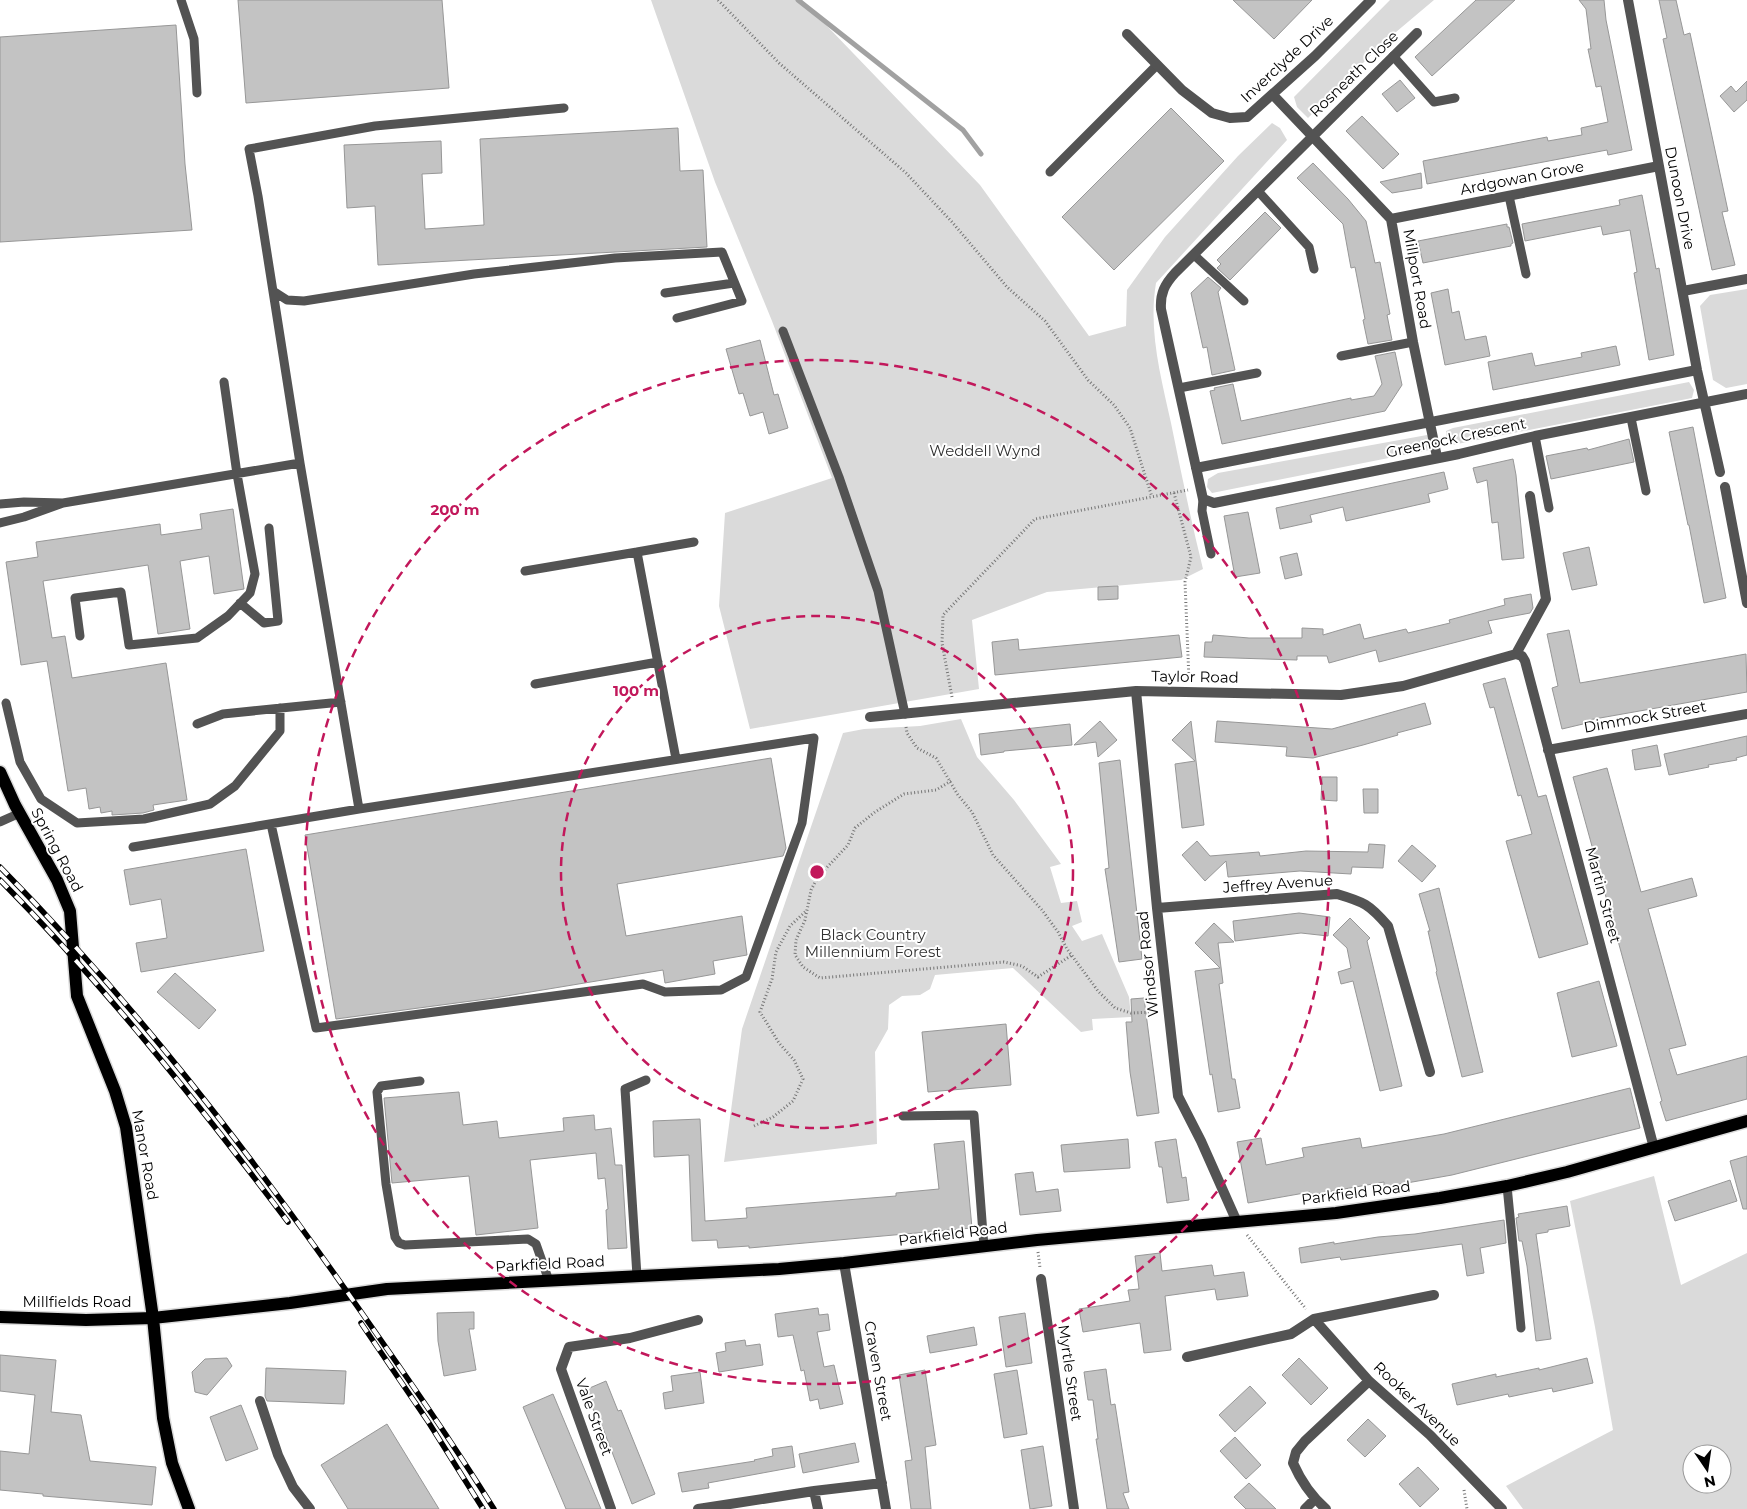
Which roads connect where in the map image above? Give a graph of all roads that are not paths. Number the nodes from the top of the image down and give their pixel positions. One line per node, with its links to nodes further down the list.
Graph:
1 (181, 0): 8 (lane)
2 (1371, 0): 9 (street, Inverclyde Drive)
3 (1628, 0): 13 (street, Dunoon Drive)
4 (1417, 33): 6 (street, Rosneath Close)
5 (1127, 34): 7 (street, Inverclyde Drive)
6 (1393, 56): 10 (lane); 12 (street, Rosneath Close)
7 (1157, 64): 9 (street, Inverclyde Drive); 14 (lane)
8 (197, 93)
9 (1273, 94): 12 (street, Millport Road)
10 (1455, 98)
11 (564, 108): 23 (lane)
12 (1311, 136): 15 (street); 17 (street, Millport Road)
13 (1659, 166): 16 (street, Ardgowan Grove); 24 (street, Dunoon Drive)
14 (1050, 172)
15 (1258, 191): 18 (street); 19 (lane)
16 (1509, 196): 17 (street, Ardgowan Grove); 20 (lane)
17 (1391, 219): 29 (street, Millport Road)
18 (1194, 255): 26 (lane); 34 (street)
19 (1314, 269)
20 (1526, 274)
21 (1747, 279): 24 (street)
22 (734, 283): 23 (lane); 25 (lane); 27 (lane)
23 (273, 291): 41 (lane)
24 (1683, 291): 31 (street, Dunoon Drive)
25 (665, 293)
26 (1244, 301)
27 (677, 318)
28 (783, 331): 68 (lane)
29 (1413, 342): 30 (lane); 38 (street, Millport Road)
30 (1341, 356)
31 (1697, 370): 36 (street, Dunoon Drive); 38 (street, Greenock Crescent)
32 (1258, 372): 34 (lane)
33 (224, 382): 44 (lane)
34 (1179, 388): 42 (street)
35 (1747, 394): 36 (street, Greenock Crescent)
36 (1704, 402): 37 (street, Greenock Crescent); 43 (street, Dunoon Drive)
37 (1631, 418): 39 (street, Greenock Crescent); 46 (lane)
38 (1430, 422): 40 (street, Millport Road); 42 (street, Greenock Crescent)
39 (1535, 436): 40 (street, Greenock Crescent); 51 (lane)
40 (1437, 457): 48 (street, Greenock Crescent)
41 (300, 464): 44 (lane); 65 (lane)
42 (1196, 468): 48 (street)
43 (1720, 472)
44 (237, 474): 49 (lane); 58 (lane)
45 (1725, 487): 59 (street)
46 (1646, 491)
47 (1530, 496): 61 (street)
48 (1203, 499): 56 (lane)
49 (62, 503): 50 (lane); 52 (lane)
50 (0, 504)
51 (1549, 508)
52 (0, 523)
53 (269, 528): 58 (lane)
54 (694, 542): 55 (lane)
55 (637, 552): 57 (lane); 62 (lane)
56 (1211, 554)
57 (525, 571)
58 (240, 603): 60 (lane)
59 (1747, 603)
60 (80, 636)
61 (1516, 654): 64 (street, Taylor Road); 72 (street, Martin Street)
62 (658, 662): 63 (lane); 73 (lane)
63 (535, 684)
64 (1136, 691): 68 (street, Taylor Road); 80 (street, Windsor Road)
65 (341, 702): 67 (lane); 75 (lane)
66 (6, 703): 67 (lane)
67 (280, 708): 71 (lane)
68 (906, 714): 70 (street, Taylor Road)
69 (1747, 714): 72 (street, Dimmock Street)
70 (870, 717)
71 (197, 724)
72 (1548, 750): 87 (street, Martin Street)
73 (676, 759): 75 (lane); 78 (lane)
74 (0, 772): 76 (main road, Spring Road)
75 (360, 809): 78 (lane)
76 (20, 813): 77 (lane); 81 (main road, Spring Road)
77 (0, 822)
78 (271, 824): 79 (lane)
79 (133, 847)
80 (1157, 908): 82 (street, Jeffrey Avenue); 89 (street, Windsor Road)
81 (76, 976): 97 (main road, Manor Road)
82 (1430, 1072)
83 (646, 1080): 92 (lane)
84 (420, 1081): 94 (lane)
85 (903, 1116): 90 (lane)
86 (1747, 1121): 87 (main road, Parkfield Road)
87 (1654, 1148): 88 (main road, Parkfield Road)
88 (1507, 1186): 89 (main road, Parkfield Road); 100 (lane)
89 (1236, 1222): 90 (main road, Parkfield Road)
90 (984, 1247): 91 (main road, Parkfield Road)
91 (844, 1263): 92 (main road, Parkfield Road); 104 (street, Craven Street)
92 (637, 1276): 94 (main road, Parkfield Road)
93 (1041, 1279): 113 (street, Myrtle Street)
94 (549, 1281): 97 (main road, Parkfield Road)
95 (1434, 1296): 98 (street)
96 (0, 1317): 97 (main road, Millfields Road)
97 (153, 1318): 107 (main road, Manor Road)
98 (1314, 1319): 101 (street); 102 (street, Rooker Avenue)
99 (698, 1320): 109 (street, Vale Street)
100 (1521, 1328)
101 (1187, 1357)
102 (1370, 1381): 106 (street); 116 (street, Rooker Avenue)
103 (260, 1401): 108 (street)
104 (882, 1483): 105 (street); 112 (street, Craven Street)
105 (814, 1490): 110 (street); 111 (street)
106 (1314, 1499): 114 (street); 115 (street)
107 (188, 1509)
108 (310, 1509)
109 (611, 1509)
110 (698, 1509)
111 (818, 1509)
112 (886, 1509)
113 (1074, 1509)
114 (1305, 1509)
115 (1326, 1509)
116 (1502, 1509)

